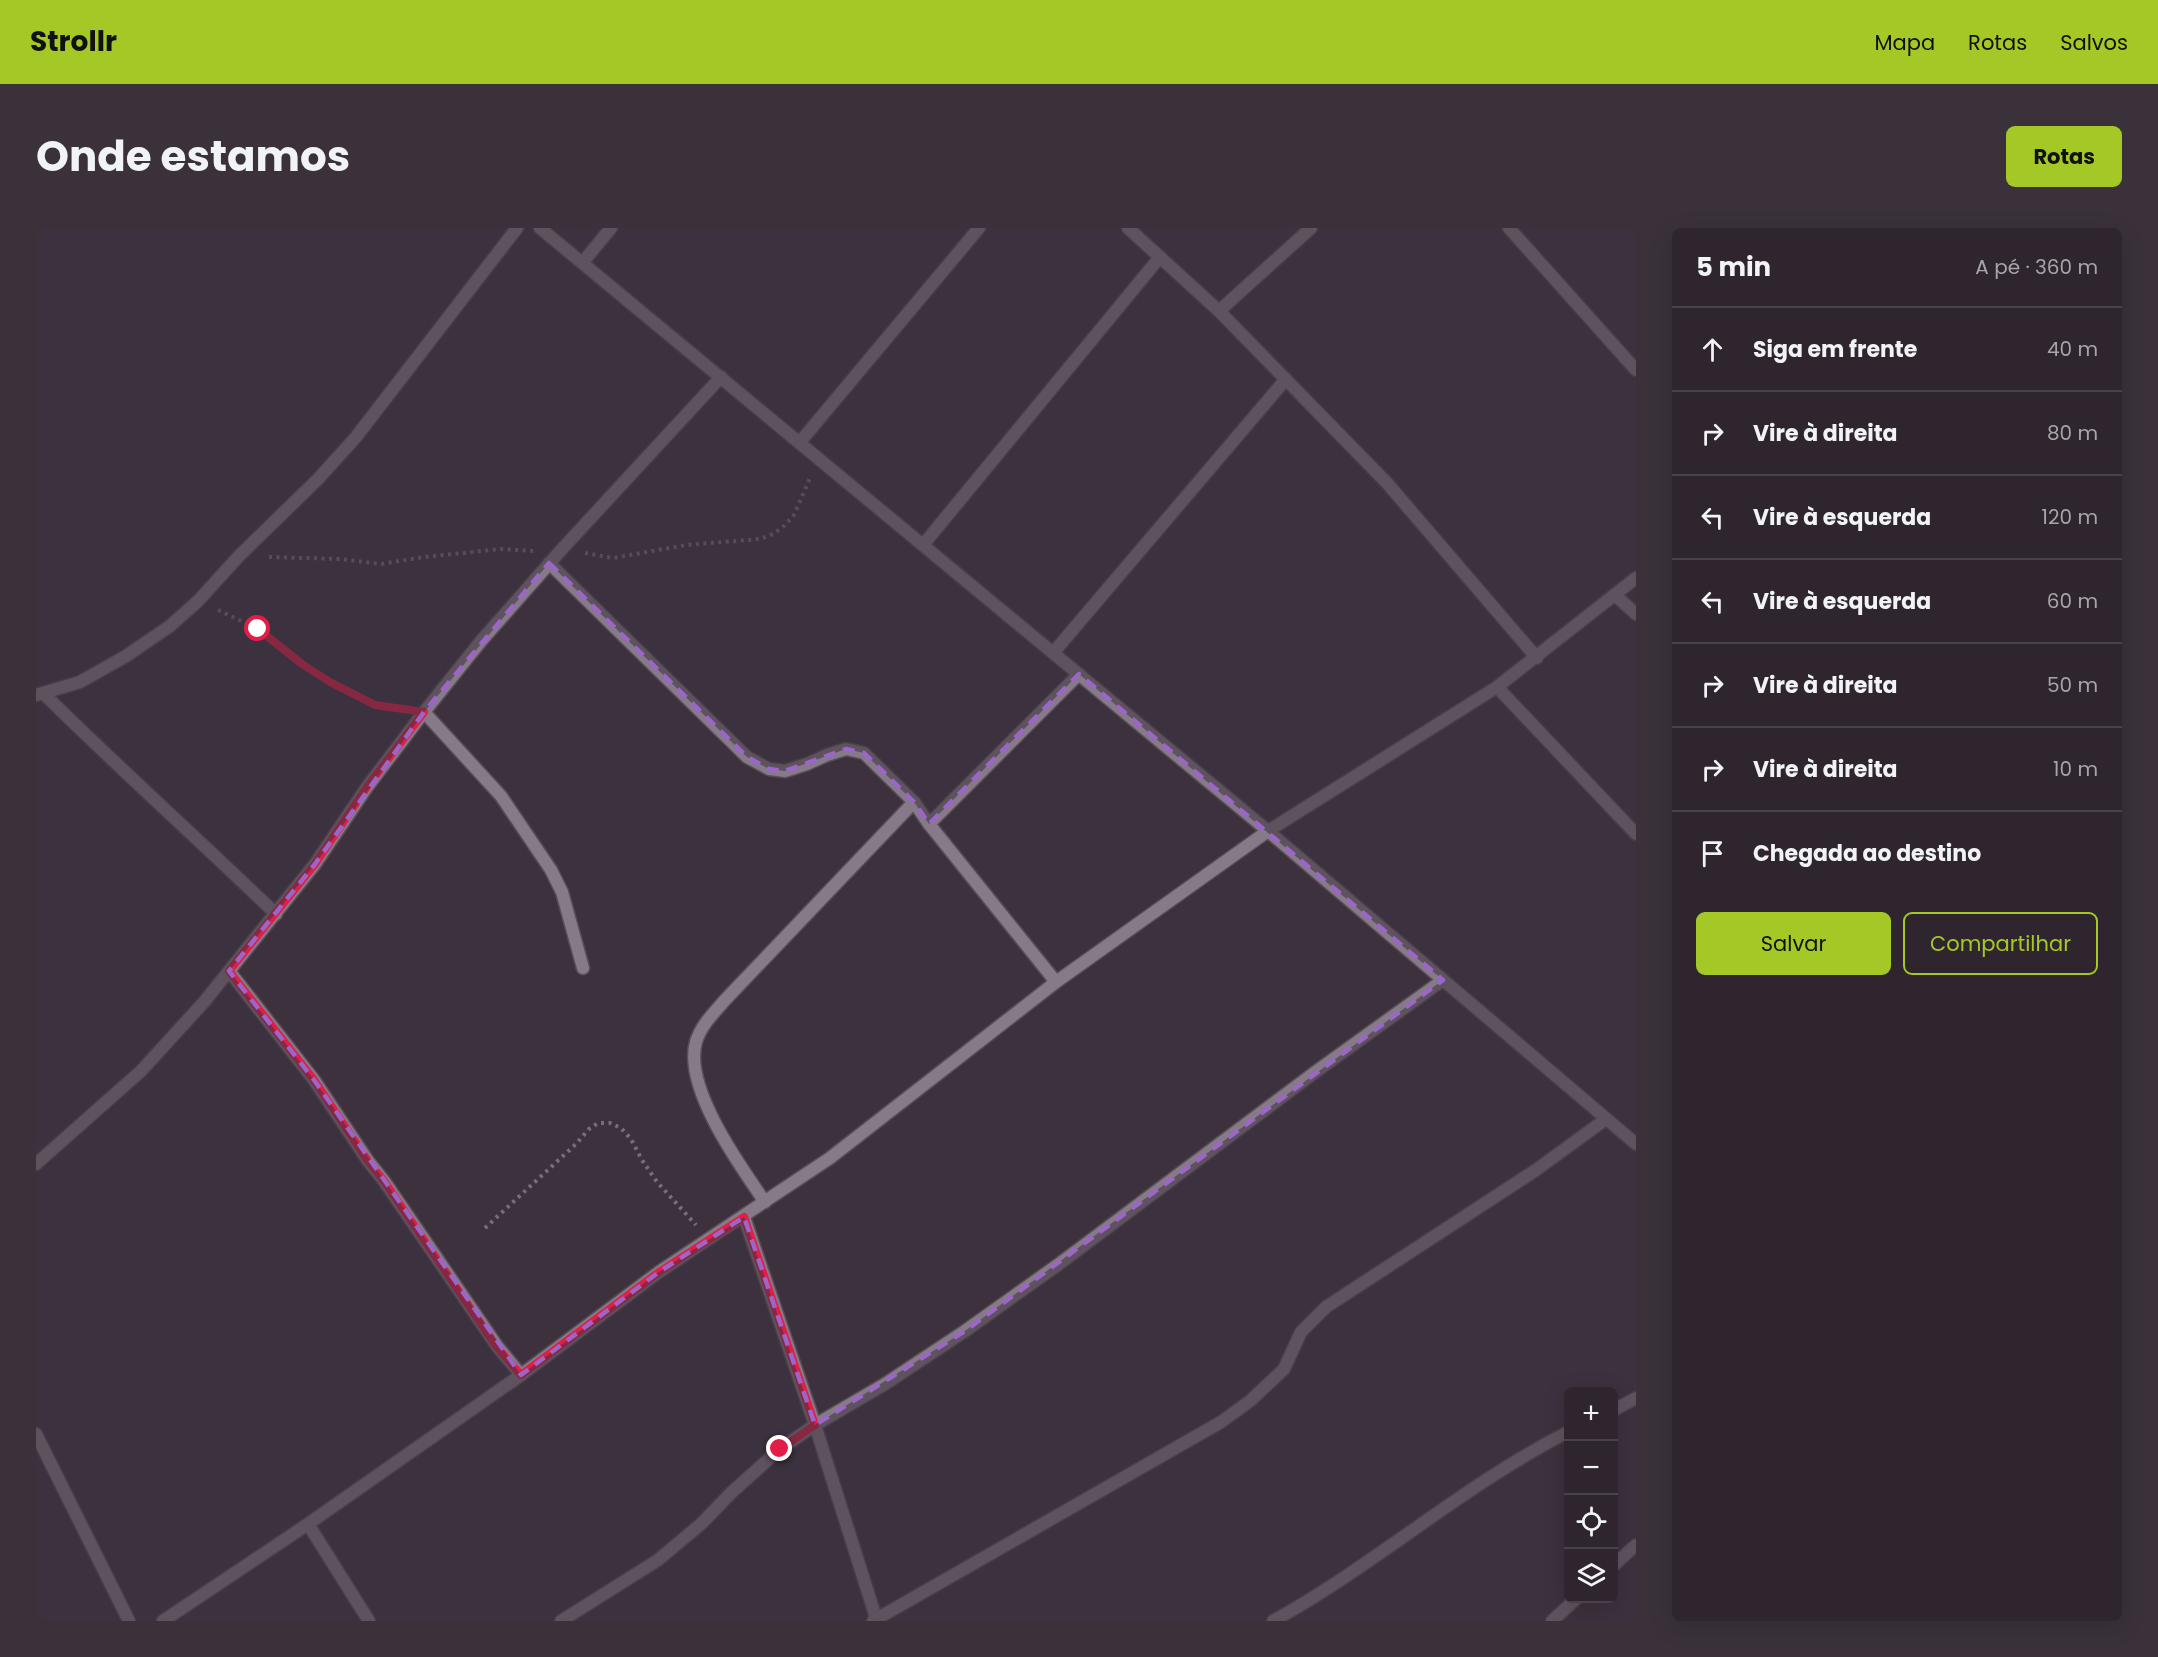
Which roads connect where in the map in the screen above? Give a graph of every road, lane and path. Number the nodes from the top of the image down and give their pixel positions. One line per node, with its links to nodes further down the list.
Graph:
1 (517, 228): 18 (street)
2 (540, 228): 9 (street)
3 (611, 228): 9 (street)
4 (979, 228): 14 (street)
5 (1128, 228): 8 (street)
6 (1311, 228): 10 (street)
7 (1509, 228): 11 (street)
8 (1160, 257): 10 (street); 16 (street)
9 (583, 262): 12 (street)
10 (1219, 311): 13 (street)
11 (1636, 370)
12 (721, 377): 14 (street); 17 (street)
13 (1286, 379): 24 (street); 25 (street)
14 (800, 442): 15 (street)
15 (819, 458): 16 (street); 17 (path)
16 (923, 545): 24 (street)
17 (562, 548): 18 (path); 19 (street)
18 (239, 556): 22 (street)
19 (549, 563): 29 (street); 30 (street)
20 (1636, 578): 21 (street)
21 (1614, 595): 23 (street); 25 (street)
22 (198, 601): 28 (street); 29 (path)
23 (1636, 614)
24 (1053, 653): 26 (street)
25 (1537, 658): 27 (street)
26 (1079, 674): 31 (street); 32 (street)
27 (1497, 687): 32 (street); 33 (street)
28 (40, 694): 34 (street)
29 (424, 712): 34 (street); 35 (street)
30 (914, 802): 31 (street); 42 (street)
31 (929, 824): 38 (street)
32 (1268, 831): 37 (street); 38 (street)
33 (1636, 834)
34 (276, 914): 36 (street)
35 (584, 968)
36 (229, 971): 41 (street); 46 (street)
37 (1443, 980): 39 (street); 49 (street)
38 (1056, 982): 42 (street)
39 (1606, 1119): 40 (street); 57 (street)
40 (1636, 1144)
41 (36, 1164)
42 (765, 1202): 43 (street)
43 (744, 1217): 45 (street); 49 (street)
44 (485, 1227): 45 (path)
45 (708, 1240): 46 (street)
46 (521, 1375): 53 (street)
47 (1636, 1398): 48 (street)
48 (1618, 1408)
49 (815, 1425): 57 (street); 61 (street)
50 (36, 1434): 52 (street)
51 (1564, 1435): 62 (street)
52 (39, 1451): 58 (street)
53 (308, 1524): 59 (street); 60 (street)
54 (1636, 1545): 55 (street)
55 (1618, 1561)
56 (1572, 1603): 63 (street)
57 (875, 1620)
58 (129, 1621)
59 (163, 1621)
60 (369, 1621)
61 (561, 1621)
62 (1274, 1621)
63 (1552, 1621)

